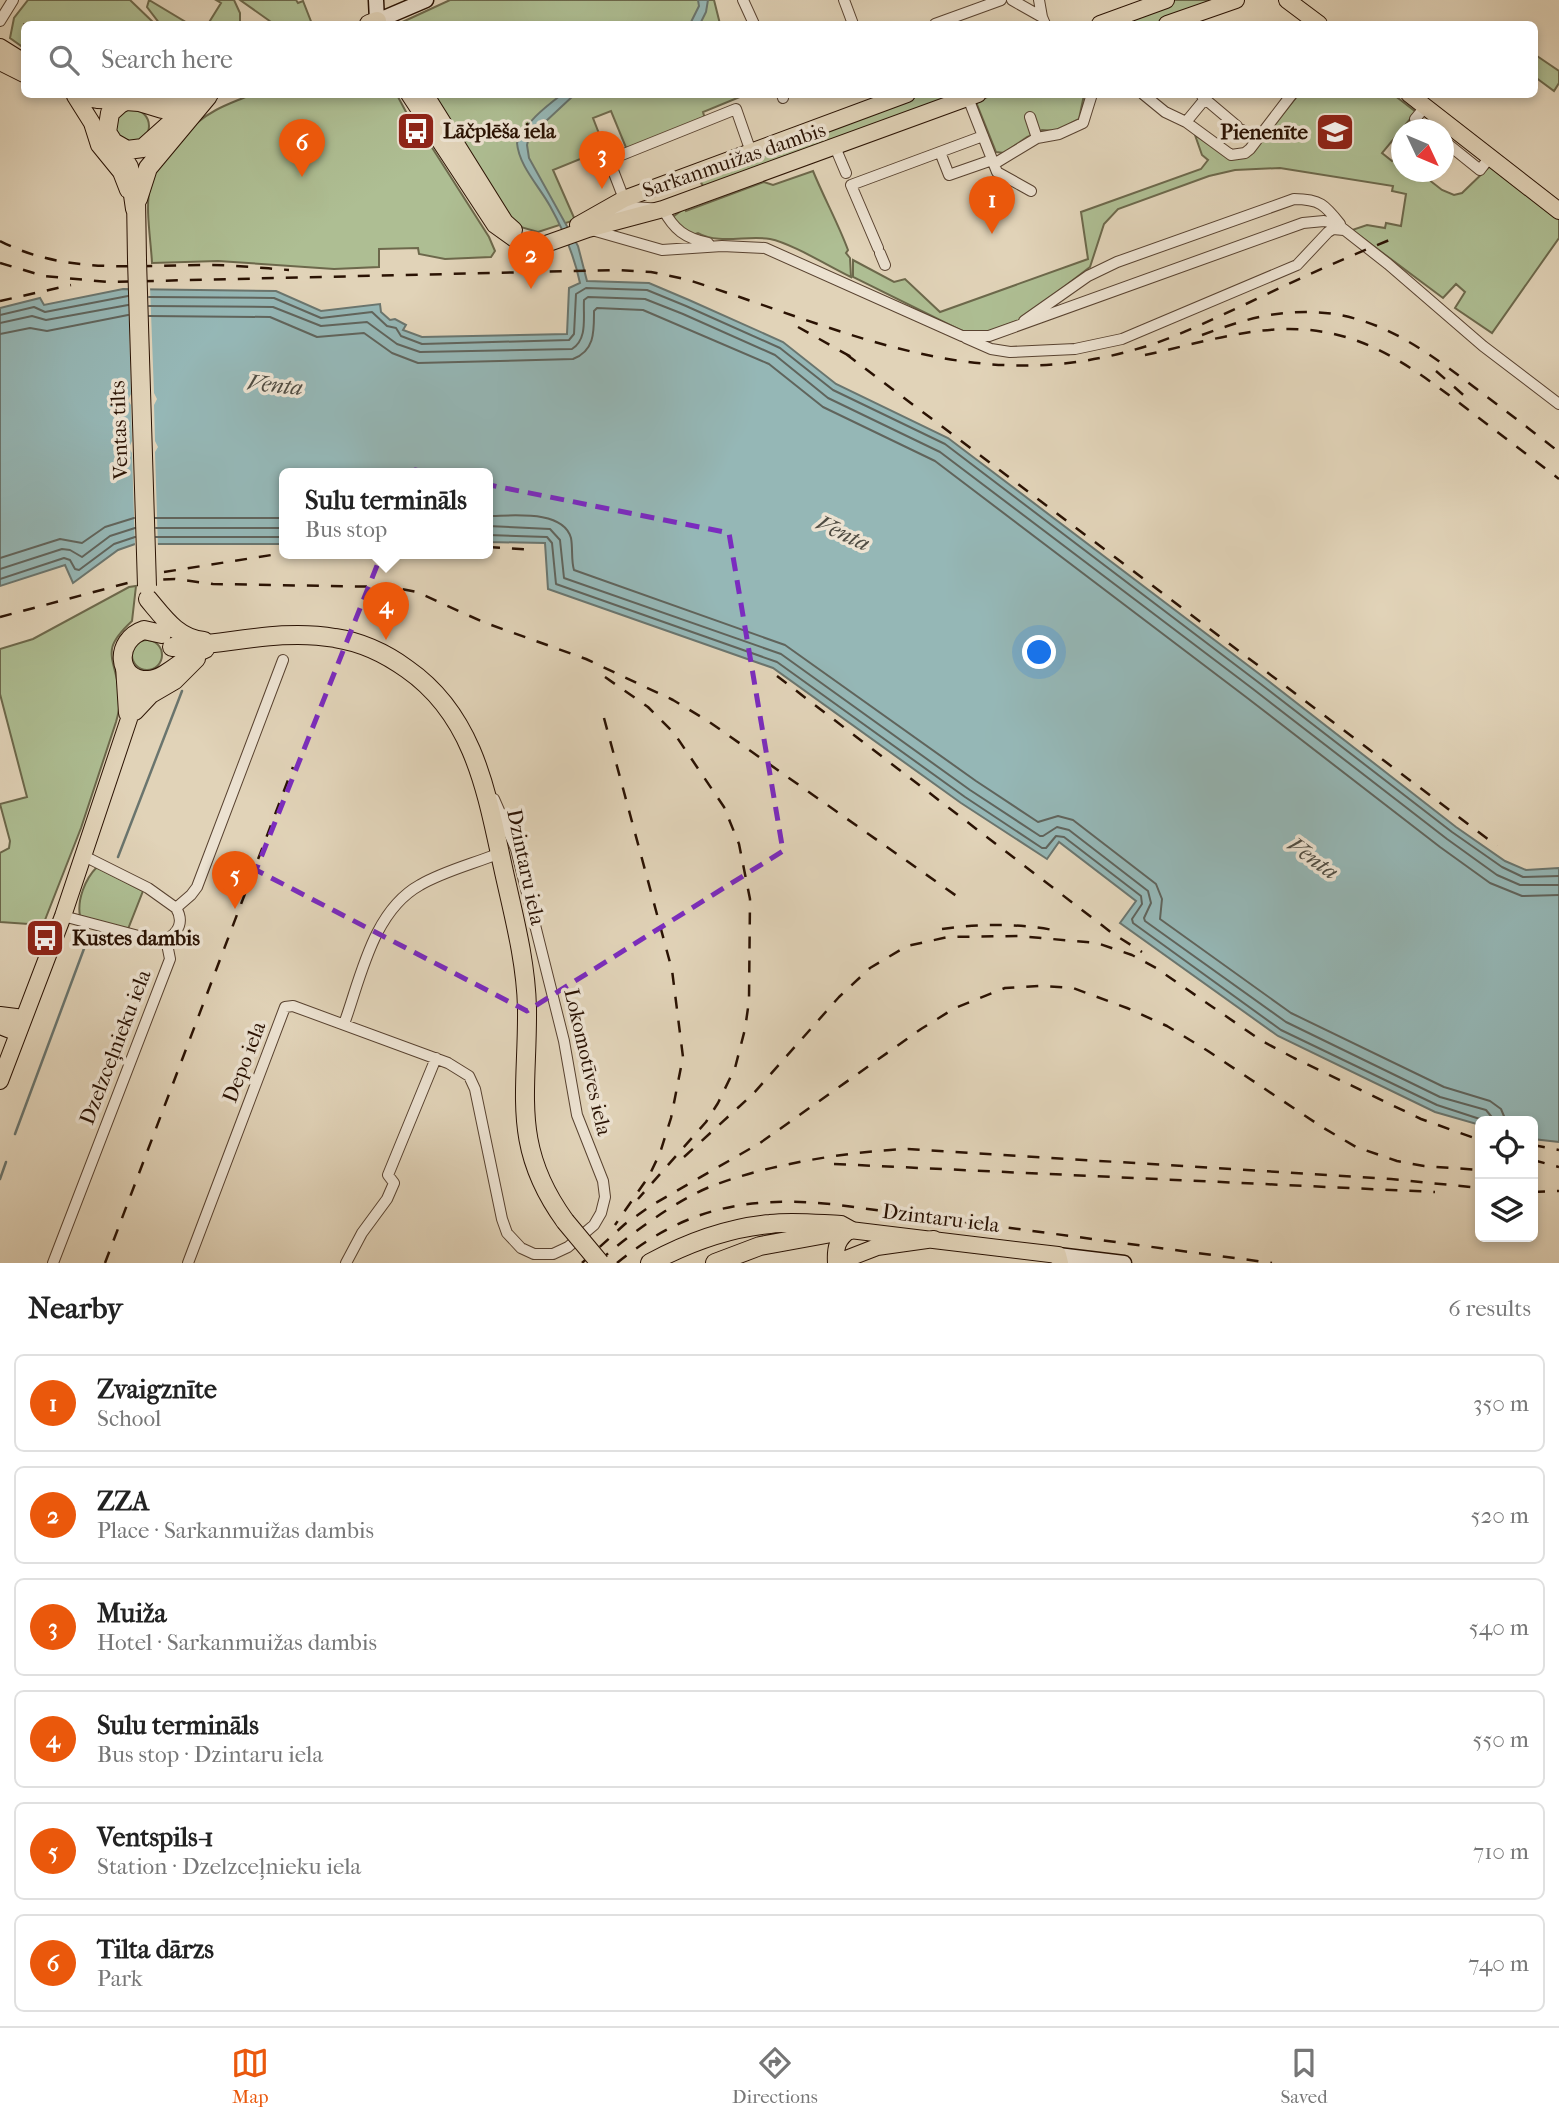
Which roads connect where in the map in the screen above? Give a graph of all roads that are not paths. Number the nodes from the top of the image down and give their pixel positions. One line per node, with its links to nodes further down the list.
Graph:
1 (13, 0): 12 (street)
2 (376, 0): 13 (main road)
3 (426, 0): 14 (main road)
4 (743, 0): 15 (street)
5 (844, 0): 16 (street)
6 (1001, 0): 17 (street)
7 (1012, 0): 18 (street)
8 (1039, 0): 18 (street)
9 (1166, 0): 19 (main road)
10 (1236, 0): 20 (main road)
11 (1287, 0): 21 (main road)
12 (0, 20)
13 (376, 21)
14 (382, 21)
15 (753, 21)
16 (852, 21)
17 (943, 21)
18 (1044, 21)
19 (1108, 21)
20 (1176, 21)
21 (1315, 21)
22 (0, 47): 23 (main road)
23 (21, 60)
24 (0, 62): 25 (main road)
25 (21, 72)
26 (80, 98): 63 (main road)
27 (83, 98): 49 (main road)
28 (90, 98): 43 (main road)
29 (196, 98): 44 (highway)
30 (204, 98): 53 (highway)
31 (206, 98): 63 (highway)
32 (412, 98): 70 (main road, Sarkanmuižas dambis)
33 (428, 98): 70 (main road, Sarkanmuižas dambis)
34 (968, 98): 54 (main road, Sarkanmuižas dambis)
35 (974, 98): 50 (street)
36 (1091, 98): 51 (street)
37 (1148, 98): 48 (street)
38 (1202, 98): 48 (street)
39 (1204, 98): 52 (street)
40 (1289, 98): 52 (street)
41 (1414, 98): 45 (main road)
42 (882, 99): 56 (main road, Sarkanmuižas dambis)
43 (126, 101): 44 (highway); 49 (highway)
44 (146, 105): 53 (highway)
45 (1425, 107): 47 (street); 58 (main road)
46 (1030, 117): 51 (street)
47 (1415, 119)
48 (1186, 122): 52 (street)
49 (110, 134): 53 (highway); 63 (highway)
50 (983, 136): 57 (street); 59 (street)
51 (1037, 138): 59 (street)
52 (1256, 141)
53 (149, 142): 63 (highway)
54 (835, 147): 60 (street); 64 (main road, Sarkanmuižas dambis)
55 (1454, 149): 58 (street)
56 (751, 152): 62 (main road, Sarkanmuižas dambis); 62 (street)
57 (940, 152): 59 (street); 60 (street)
58 (1489, 158): 65 (main road)
59 (993, 162): 61 (street)
60 (849, 179): 73 (street)
61 (1031, 191)
62 (624, 199): 66 (main road, Sarkanmuižas dambis)
63 (135, 209): 77 (highway, Ventas tilts, bridge)
64 (663, 209): 66 (street); 67 (street); 68 (main road, Sarkanmuižas dambis)
65 (1559, 211)
66 (600, 214): 68 (main road, Sarkanmuižas dambis)
67 (672, 225): 71 (street); 72 (street)
68 (582, 229): 70 (main road, Sarkanmuižas dambis); 72 (street)
69 (1345, 230): 74 (street); 74 (street); 75 (street); 76 (street)
70 (556, 238)
71 (722, 246): 72 (street); 75 (street)
72 (662, 250)
73 (885, 265)
74 (1013, 329): 75 (street)
75 (962, 336)
76 (1559, 404)
77 (147, 593): 78 (highway); 79 (highway); 80 (highway)
78 (135, 633): 79 (highway); 82 (highway)
79 (167, 641): 80 (highway); 83 (highway)
80 (232, 642): 83 (highway); 84 (main road); 85 (highway, Dzintaru iela)
81 (283, 660): 88 (street, Dzelzceļnieku iela)
82 (124, 666): 83 (highway); 84 (main road)
83 (157, 678): 84 (main road)
84 (126, 726): 87 (main road)
85 (483, 778): 86 (highway, Dzintaru iela); 95 (street, Lokomotīves iela)
86 (500, 853): 92 (street); 99 (highway, Dzintaru iela, bridge)
87 (84, 856): 88 (street); 89 (main road)
88 (176, 908): 90 (street, Dzelzceļnieku iela)
89 (63, 916): 90 (street); 94 (main road)
90 (166, 939): 101 (street, Dzelzceļnieku iela)
91 (0, 1014): 94 (main road)
92 (344, 1024): 95 (street, Lokomotīves iela); 102 (street, Depo iela)
93 (0, 1026): 94 (main road)
94 (21, 1026): 96 (main road)
95 (436, 1058): 103 (street)
96 (0, 1081)
97 (850, 1230): 98 (main road, Dzintaru iela); 104 (highway); 105 (highway, Dzintaru iela); 106 (main road)
98 (934, 1239): 100 (main road, Dzintaru iela); 106 (main road)
99 (596, 1259)
100 (1059, 1259): 107 (main road, Dzintaru iela)
101 (53, 1263)
102 (188, 1263)
103 (346, 1263)
104 (650, 1263)
105 (715, 1263)
106 (836, 1263)
107 (1124, 1263)

